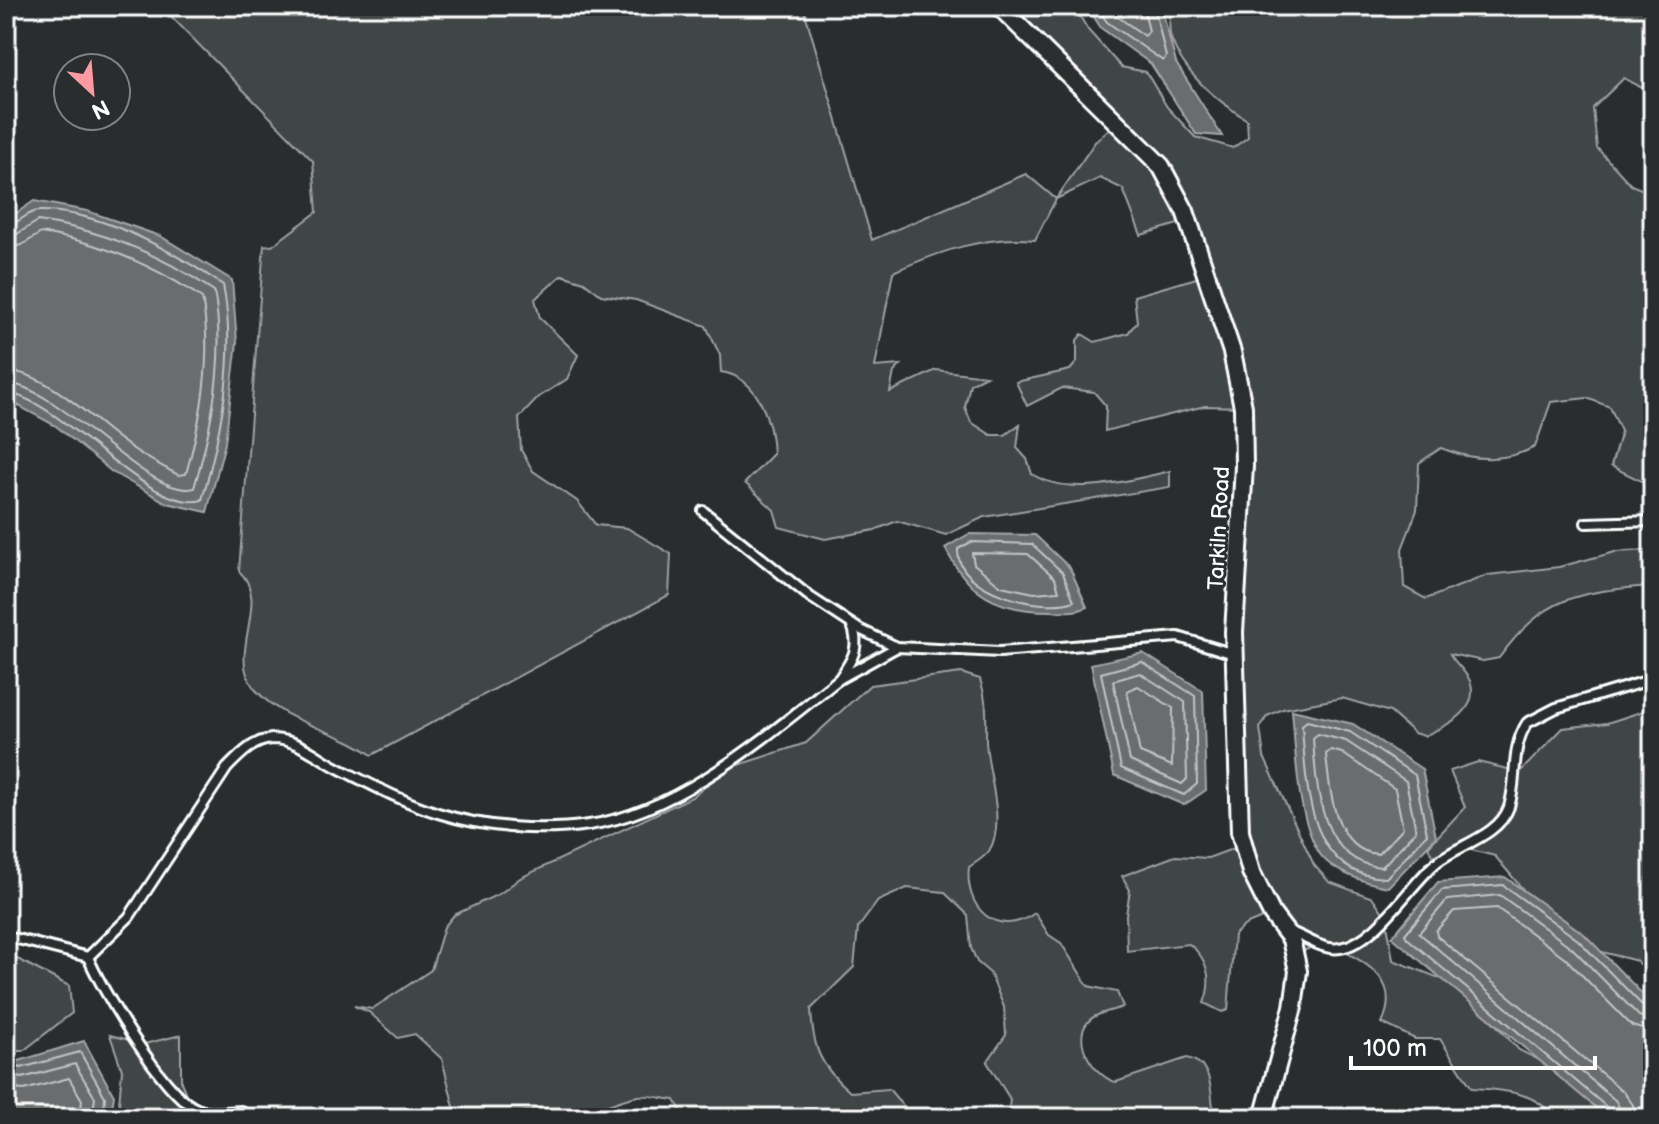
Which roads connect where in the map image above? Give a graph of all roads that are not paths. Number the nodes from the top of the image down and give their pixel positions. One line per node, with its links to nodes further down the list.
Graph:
1 (999, 6): 7 (street, Tarkiln Road)
2 (703, 511): 5 (lane)
3 (1653, 521): 4 (lane)
4 (1586, 523)
5 (852, 624): 6 (lane); 8 (lane)
6 (897, 647): 7 (lane); 8 (lane)
7 (1235, 655): 10 (street, Tarkiln Road)
8 (839, 679): 12 (lane)
9 (1653, 679): 10 (lane)
10 (1284, 930): 14 (street, Tarkiln Road)
11 (6, 936): 12 (lane)
12 (88, 957): 13 (lane)
13 (246, 1118)
14 (1263, 1118)

